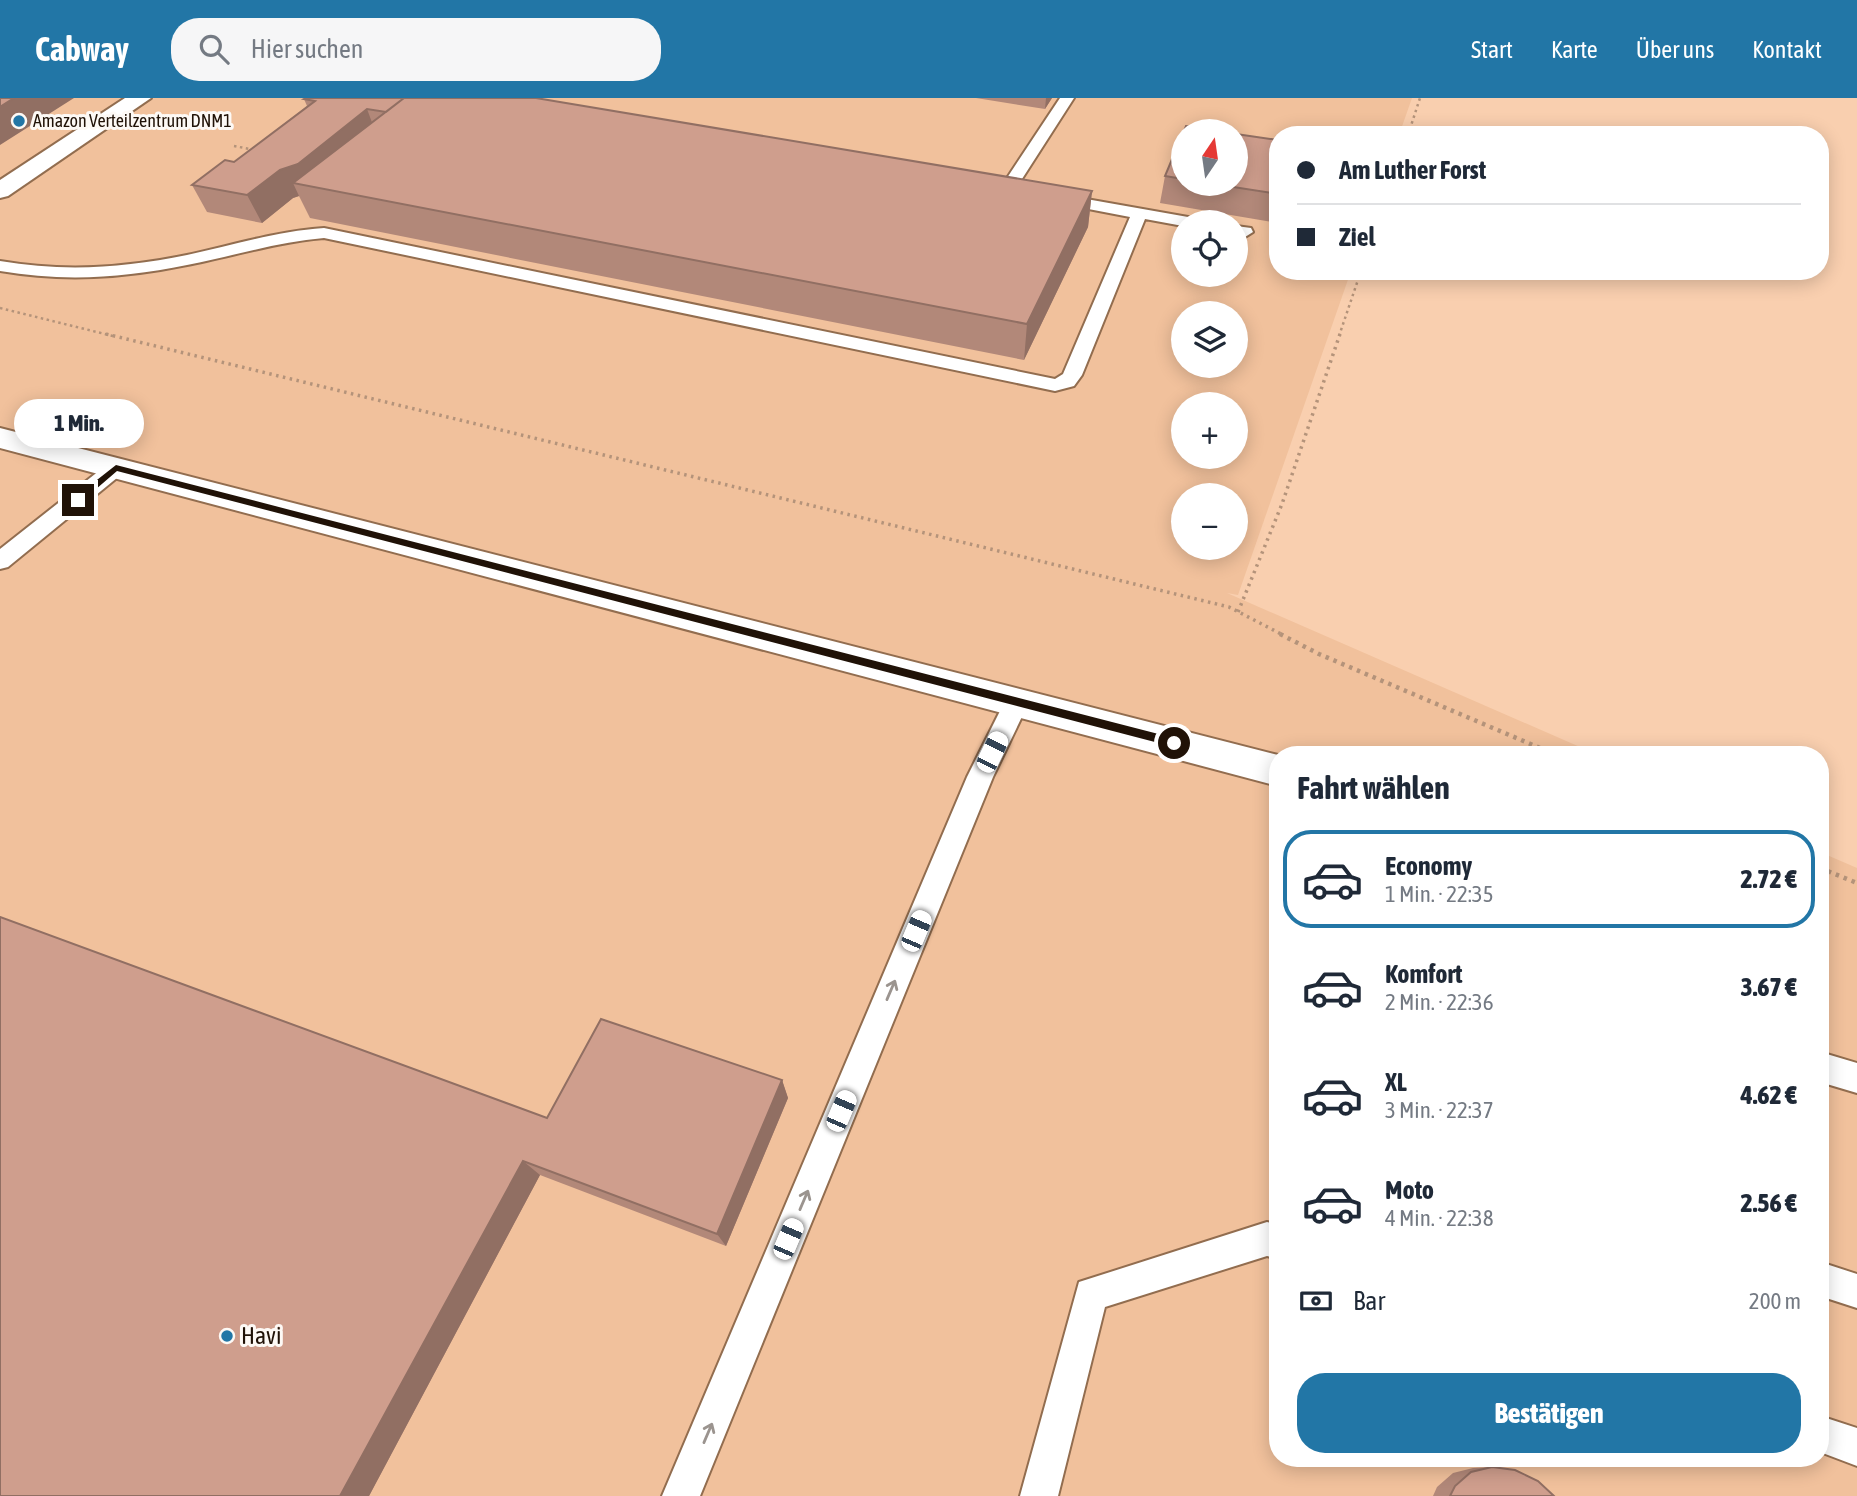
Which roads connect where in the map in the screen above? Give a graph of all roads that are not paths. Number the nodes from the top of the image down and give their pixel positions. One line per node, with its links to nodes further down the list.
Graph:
1 (140, 98): 4 (street)
2 (1067, 98): 3 (lane)
3 (1006, 190)
4 (0, 191)
5 (1046, 197): 6 (lane)
6 (1139, 214): 7 (lane); 8 (lane)
7 (1171, 219)
8 (0, 266)
9 (0, 438): 10 (street)
10 (116, 468): 11 (lane); 12 (street)
11 (1, 560)
12 (1017, 702): 13 (street); 21 (lane, one-way to 12)
13 (1269, 769)
14 (1829, 1070): 15 (lane)
15 (1857, 1078)
16 (1269, 1239): 22 (lane)
17 (1829, 1282): 18 (lane)
18 (1857, 1291)
19 (1829, 1437): 20 (lane)
20 (1857, 1447)
21 (681, 1496)
22 (1039, 1496)

